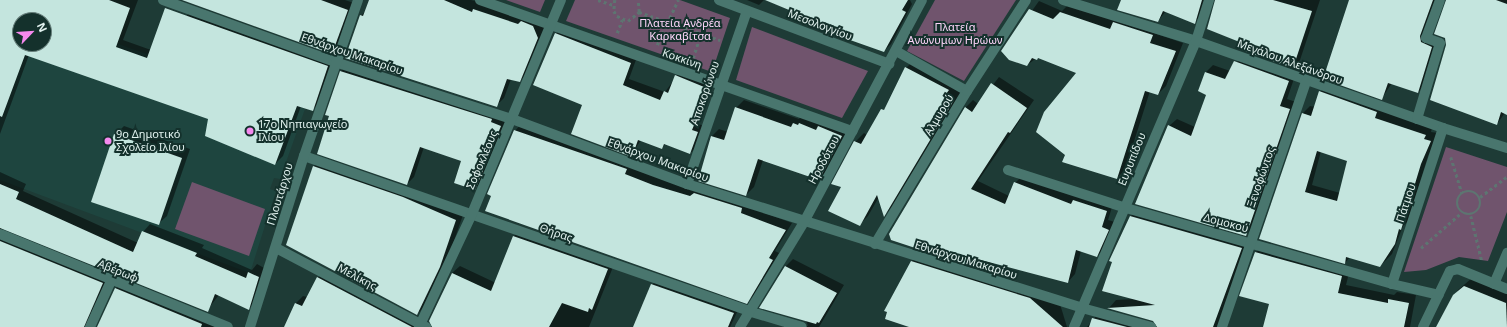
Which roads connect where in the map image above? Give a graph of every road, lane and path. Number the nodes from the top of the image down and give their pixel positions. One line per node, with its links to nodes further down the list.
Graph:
1 (163, 0): 25 (street, Εθνάρχου Μακαρίου)
2 (358, 0): 25 (street, Πλουτάρχου)
3 (480, 0): 19 (street, Κοκκίνη)
4 (561, 0): 19 (street, Σοφοκλέους)
5 (598, 0): 15 (path)
6 (615, 0): 15 (path)
7 (638, 0): 17 (path)
8 (678, 0): 18 (path)
9 (719, 0): 16 (street, Μεσολογγίου)
10 (922, 0): 23 (street, Ηροδότου)
11 (1026, 0): 30 (street, Αλμυρού)
12 (1063, 0): 21 (street, Μεγάλου Αλεξάνδρου)
13 (1209, 0): 21 (street, Ευρυπίδου)
14 (1440, 0): 32 (street)
15 (613, 5): 17 (path)
16 (747, 11): 22 (street, Αποκορώνου); 26 (street, Μεσολογγίου)
17 (639, 12): 18 (path)
18 (667, 23): 20 (path); 24 (path)
19 (551, 25): 24 (street, Κοκκίνη); 31 (street, Σοφοκλέους)
20 (701, 34): 22 (path); 27 (path)
21 (1196, 41): 28 (street, Μεγάλου Αλεξάνδρου); 42 (street, Ευρυπίδου)
22 (734, 45): 29 (street, Αποκορώνου)
23 (896, 51): 26 (street, Ηροδότου); 30 (street)
24 (650, 60): 27 (street, Κοκκίνη)
25 (335, 62): 31 (street, Εθνάρχου Μακαρίου); 36 (street, Πλουτάρχου)
26 (890, 64): 34 (street, Ηροδότου)
27 (688, 73): 29 (street, Κοκκίνη)
28 (1306, 81): 32 (street, Μεγάλου Αλεξάνδρου); 48 (street, Ξενοφώντος)
29 (721, 85): 34 (street, Κοκκίνη); 39 (street, Αποκορώνου)
30 (967, 90): 49 (street, Αλμυρού)
31 (512, 119): 39 (street, Εθνάρχου Μακαρίου); 44 (street, Σοφοκλέους)
32 (1417, 119): 33 (street, Μεγάλου Αλεξάνδρου)
33 (1448, 130): 35 (street, Μεγάλου Αλεξάνδρου); 40 (path); 52 (street, Πάτμου)
34 (853, 131): 46 (street, Ηροδότου)
35 (1507, 148)
36 (304, 156): 44 (street, Θήρας); 50 (street, Πλουτάρχου)
37 (1008, 170): 42 (street, Δομοκού)
38 (1507, 177): 41 (path)
39 (687, 184): 46 (street, Εθνάρχου Μακαρίου)
40 (1462, 193): 41 (path); 43 (path)
41 (1480, 197): 45 (path)
42 (1126, 208): 48 (street, Δομοκού); 58 (street, Ευρυπίδου)
43 (1461, 213): 45 (path); 52 (path)
44 (471, 216): 59 (street, Θήρας); 60 (street, Σοφοκλέους)
45 (1471, 216): 54 (path)
46 (804, 222): 49 (street, Εθνάρχου Μακαρίου); 59 (street, Ηροδότου)
47 (0, 234): 53 (street, Αβέρωφ)
48 (1251, 243): 55 (street, Δομοκού); 68 (street, Ξενοφώντος)
49 (876, 244): 58 (street, Εθνάρχου Μακαρίου)
50 (276, 248): 60 (street, Μελίκης); 63 (street, Πλουτάρχου)
51 (1507, 253): 54 (street)
52 (1399, 262): 55 (street, Πάτμου)
53 (111, 281): 61 (street); 62 (street, Αβέρωφ)
54 (1490, 282): 56 (street); 57 (street)
55 (1392, 284): 57 (street, Δομοκού)
56 (1507, 289)
57 (1439, 295): 69 (street)
58 (1082, 308): 66 (street, Ευρυπίδου); 67 (street, Εθνάρχου Μακαρίου)
59 (748, 311): 64 (street, Ηροδότου); 65 (street, Θήρας)
60 (422, 326)
61 (90, 327)
62 (228, 327)
63 (250, 327)
64 (740, 327)
65 (802, 327)
66 (1074, 327)
67 (1151, 327)
68 (1222, 327)
69 (1423, 327)

